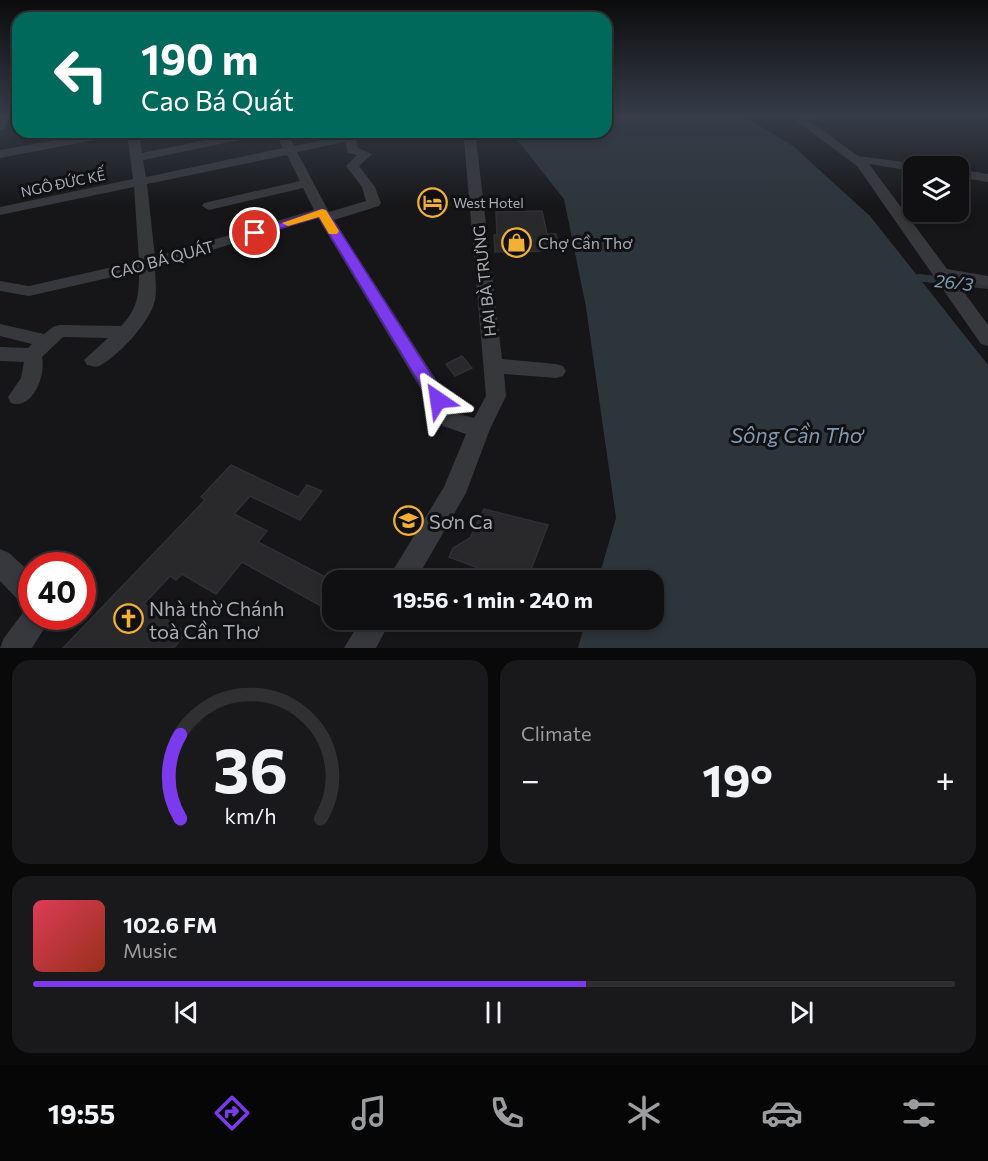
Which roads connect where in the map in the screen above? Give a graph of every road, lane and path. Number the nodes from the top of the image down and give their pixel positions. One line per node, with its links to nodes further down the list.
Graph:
1 (42, 146): 10 (street)
2 (135, 146): 11 (street)
3 (193, 146): 11 (street)
4 (290, 146): 9 (street)
5 (303, 146): 9 (street, NGÔ ĐỨC KẾ)
6 (351, 146): 20 (street, CAO BÁ QUÁT)
7 (471, 146): 31 (street, HAI BÀ TRƯNG)
8 (838, 146): 12 (street)
9 (292, 149): 16 (street, NGÔ ĐỨC KẾ); 17 (street)
10 (0, 154)
11 (136, 158): 16 (street)
12 (857, 159): 13 (street); 22 (street)
13 (903, 165)
14 (969, 175): 15 (street)
15 (988, 178)
16 (141, 183): 19 (street, NGÔ ĐỨC KẾ); 21 (street)
17 (308, 183): 18 (street); 20 (street)
18 (209, 206)
19 (0, 211)
20 (323, 215): 21 (street, CAO BÁ QUÁT); 34 (street)
21 (147, 264): 24 (street, CAO BÁ QUÁT); 26 (street)
22 (942, 275): 23 (street); 27 (street)
23 (988, 281)
24 (3, 289)
25 (0, 330): 28 (street)
26 (125, 332): 28 (street); 30 (street)
27 (988, 339)
28 (39, 348): 29 (street); 33 (street)
29 (3, 354)
30 (94, 360)
31 (493, 366): 32 (street); 34 (street, HAI BÀ TRƯNG)
32 (556, 371)
33 (18, 397)
34 (479, 429): 36 (street, HAI BÀ TRƯNG)
35 (0, 562): 37 (street)
36 (407, 570)
37 (18, 580)
38 (28, 630): 40 (street)
39 (371, 630): 41 (street)
40 (14, 648)
41 (359, 648)

